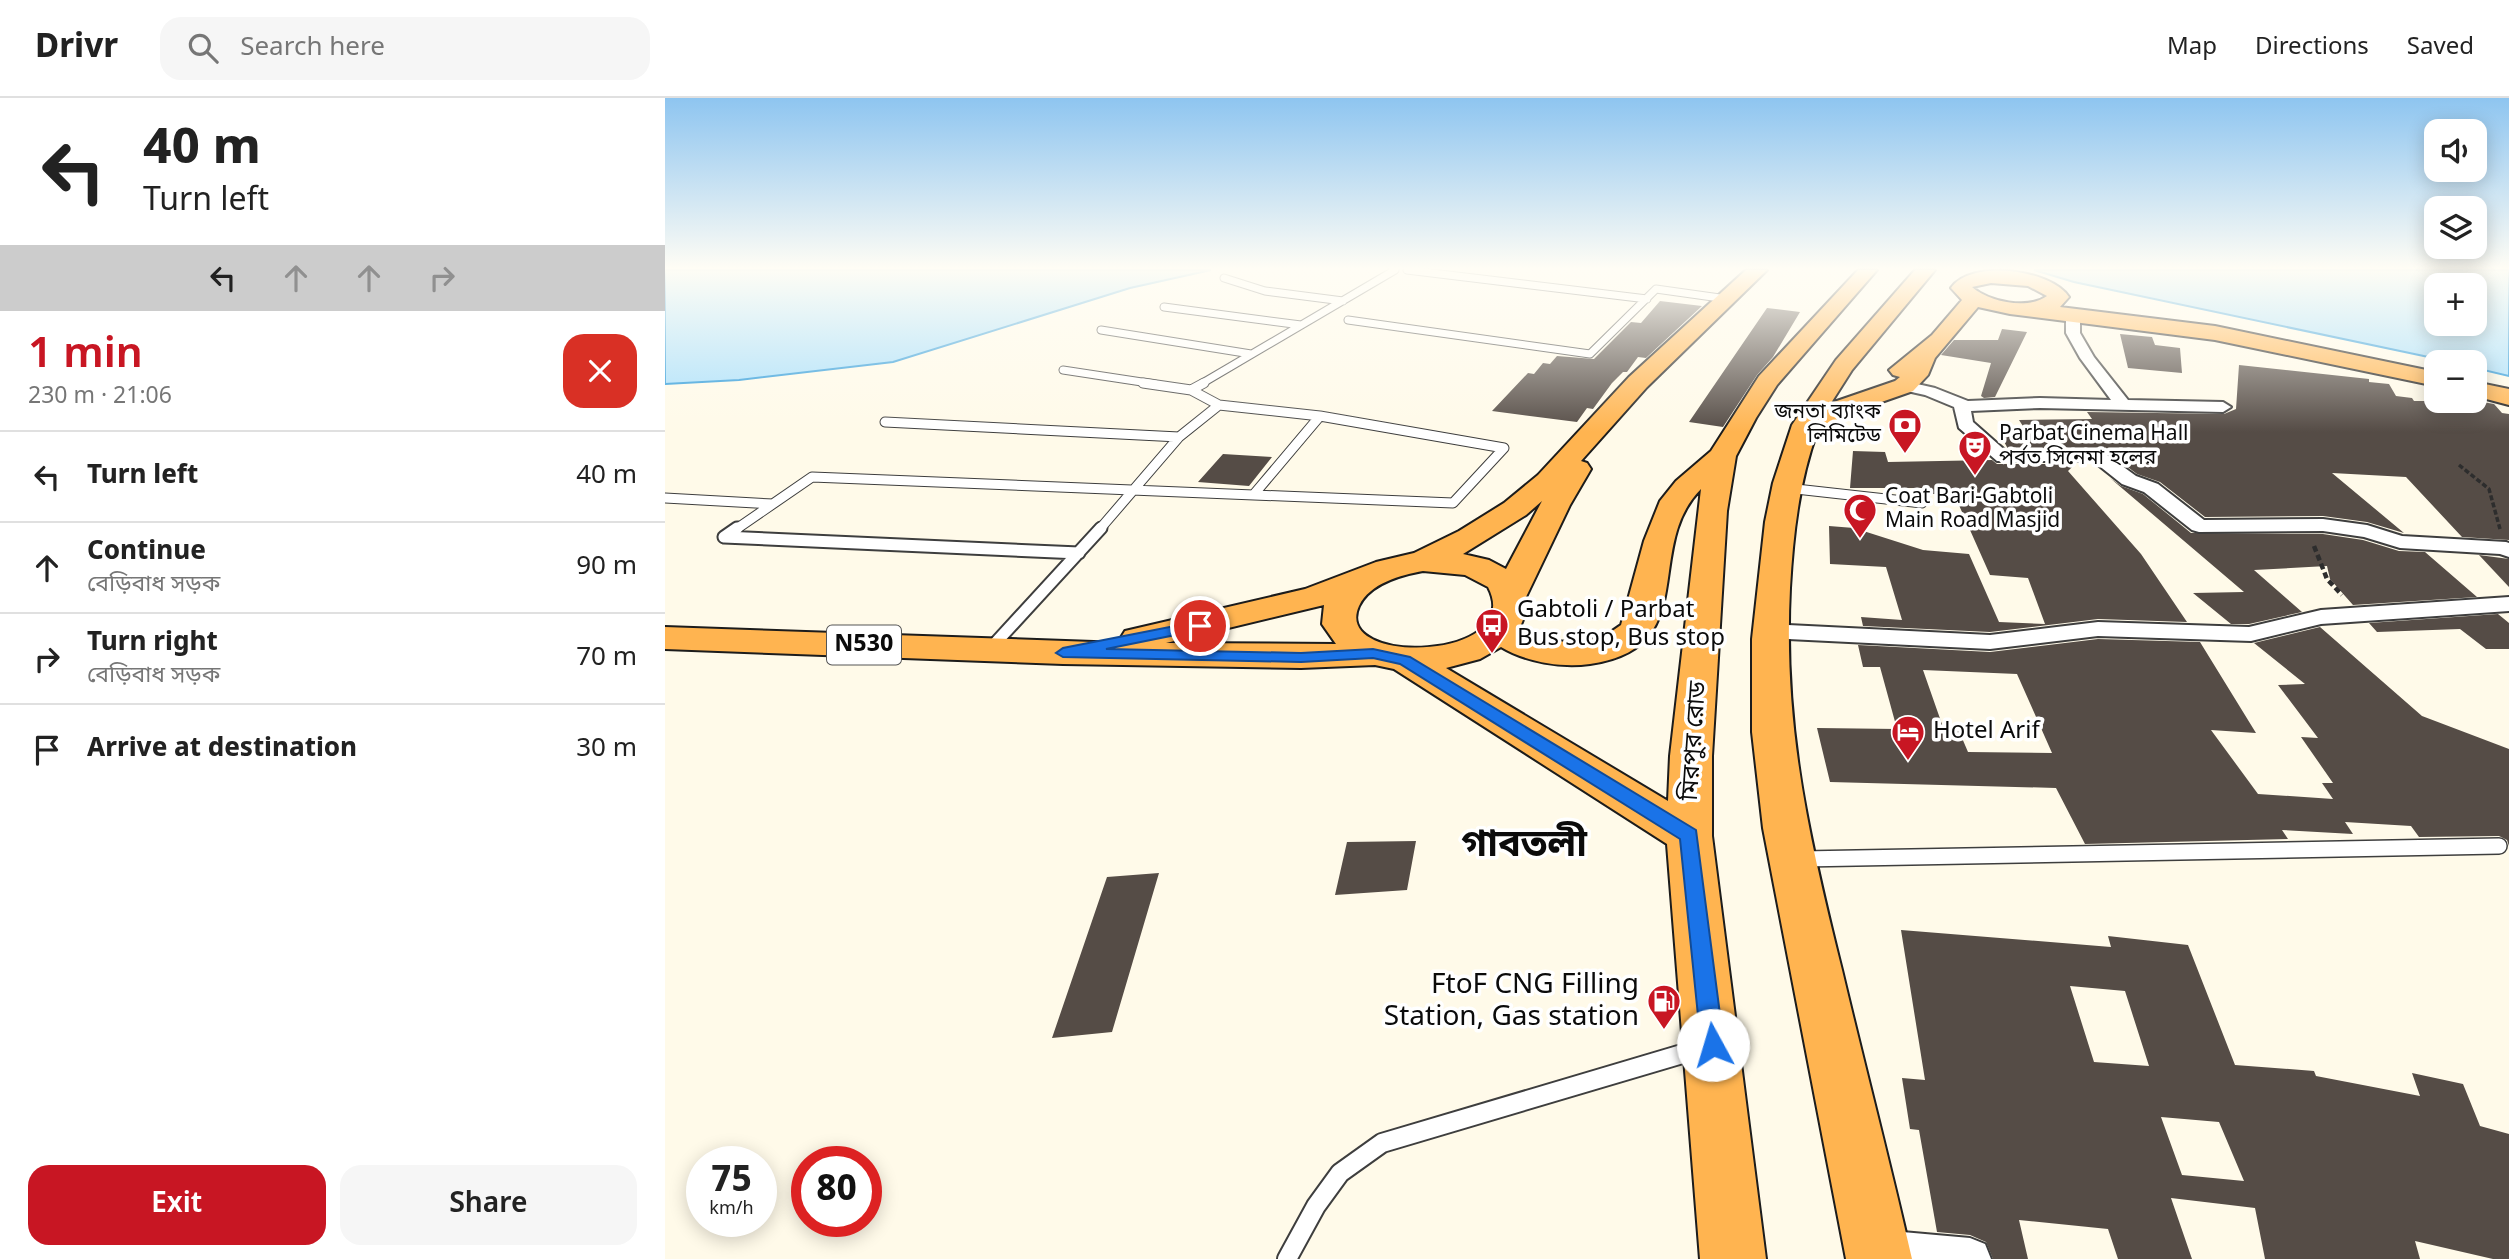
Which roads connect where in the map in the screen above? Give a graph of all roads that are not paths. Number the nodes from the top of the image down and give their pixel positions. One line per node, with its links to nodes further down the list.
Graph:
1 (1296, 324): 14 (lane)
2 (1378, 324): 3 (lane)
3 (1621, 324)
4 (1700, 324): 44 (highway)
5 (1715, 324): 46 (highway)
6 (1793, 324): 22 (highway)
7 (1823, 324): 22 (highway, মিরপুর রোড)
8 (1865, 324): 19 (highway)
9 (1885, 324): 19 (highway)
10 (1949, 324): 18 (highway)
11 (2073, 324): 29 (street)
12 (2150, 324): 15 (highway)
13 (2159, 324): 15 (highway)
14 (1302, 325): 17 (lane)
15 (2167, 326): 21 (highway)
16 (1101, 330): 17 (lane)
17 (1251, 354): 24 (lane)
18 (1923, 358): 19 (highway); 23 (highway)
19 (1859, 359): 33 (highway)
20 (1063, 370): 24 (lane)
21 (2424, 376)
22 (1767, 381): 35 (highway, মিরপুর রোড)
23 (1904, 386): 28 (street); 33 (highway)
24 (1191, 390): 27 (lane)
25 (2487, 391): 26 (highway)
26 (2509, 397)
27 (1219, 405): 31 (lane); 34 (lane)
28 (1966, 406): 29 (street); 42 (street)
29 (2124, 406): 30 (street)
30 (2223, 407)
31 (1320, 416): 38 (lane); 38 (lane)
32 (885, 422): 34 (lane)
33 (1805, 428): 36 (highway)
34 (1179, 437): 37 (lane)
35 (1722, 456): 48 (highway); 54 (highway, মিরপুর রোড)
36 (1787, 488): 41 (lane); 49 (highway)
37 (1135, 489): 38 (lane); 40 (lane); 43 (lane)
38 (1255, 493)
39 (665, 498): 40 (lane)
40 (773, 503): 43 (lane)
41 (1922, 503)
42 (2507, 549)
43 (1079, 553): 51 (lane)
44 (1423, 561): 45 (highway); 46 (highway)
45 (1366, 579): 52 (highway); 53 (highway)
46 (1510, 595): 48 (highway)
47 (2509, 604): 49 (street)
48 (1501, 629): 53 (highway)
49 (1770, 631): 56 (highway)
50 (665, 638): 51 (highway, N530)
51 (989, 650): 52 (highway, N530)
52 (1063, 653): 53 (highway)
53 (1389, 657): 54 (highway)
54 (1689, 835): 57 (highway, মিরপুর রোড)
55 (2499, 846): 56 (lane)
56 (1791, 860): 58 (highway)
57 (1713, 1045): 59 (lane); 60 (highway, মিরপুর রোড)
58 (1878, 1255): 61 (street)
59 (1287, 1259)
60 (1733, 1259)
61 (1970, 1259)

